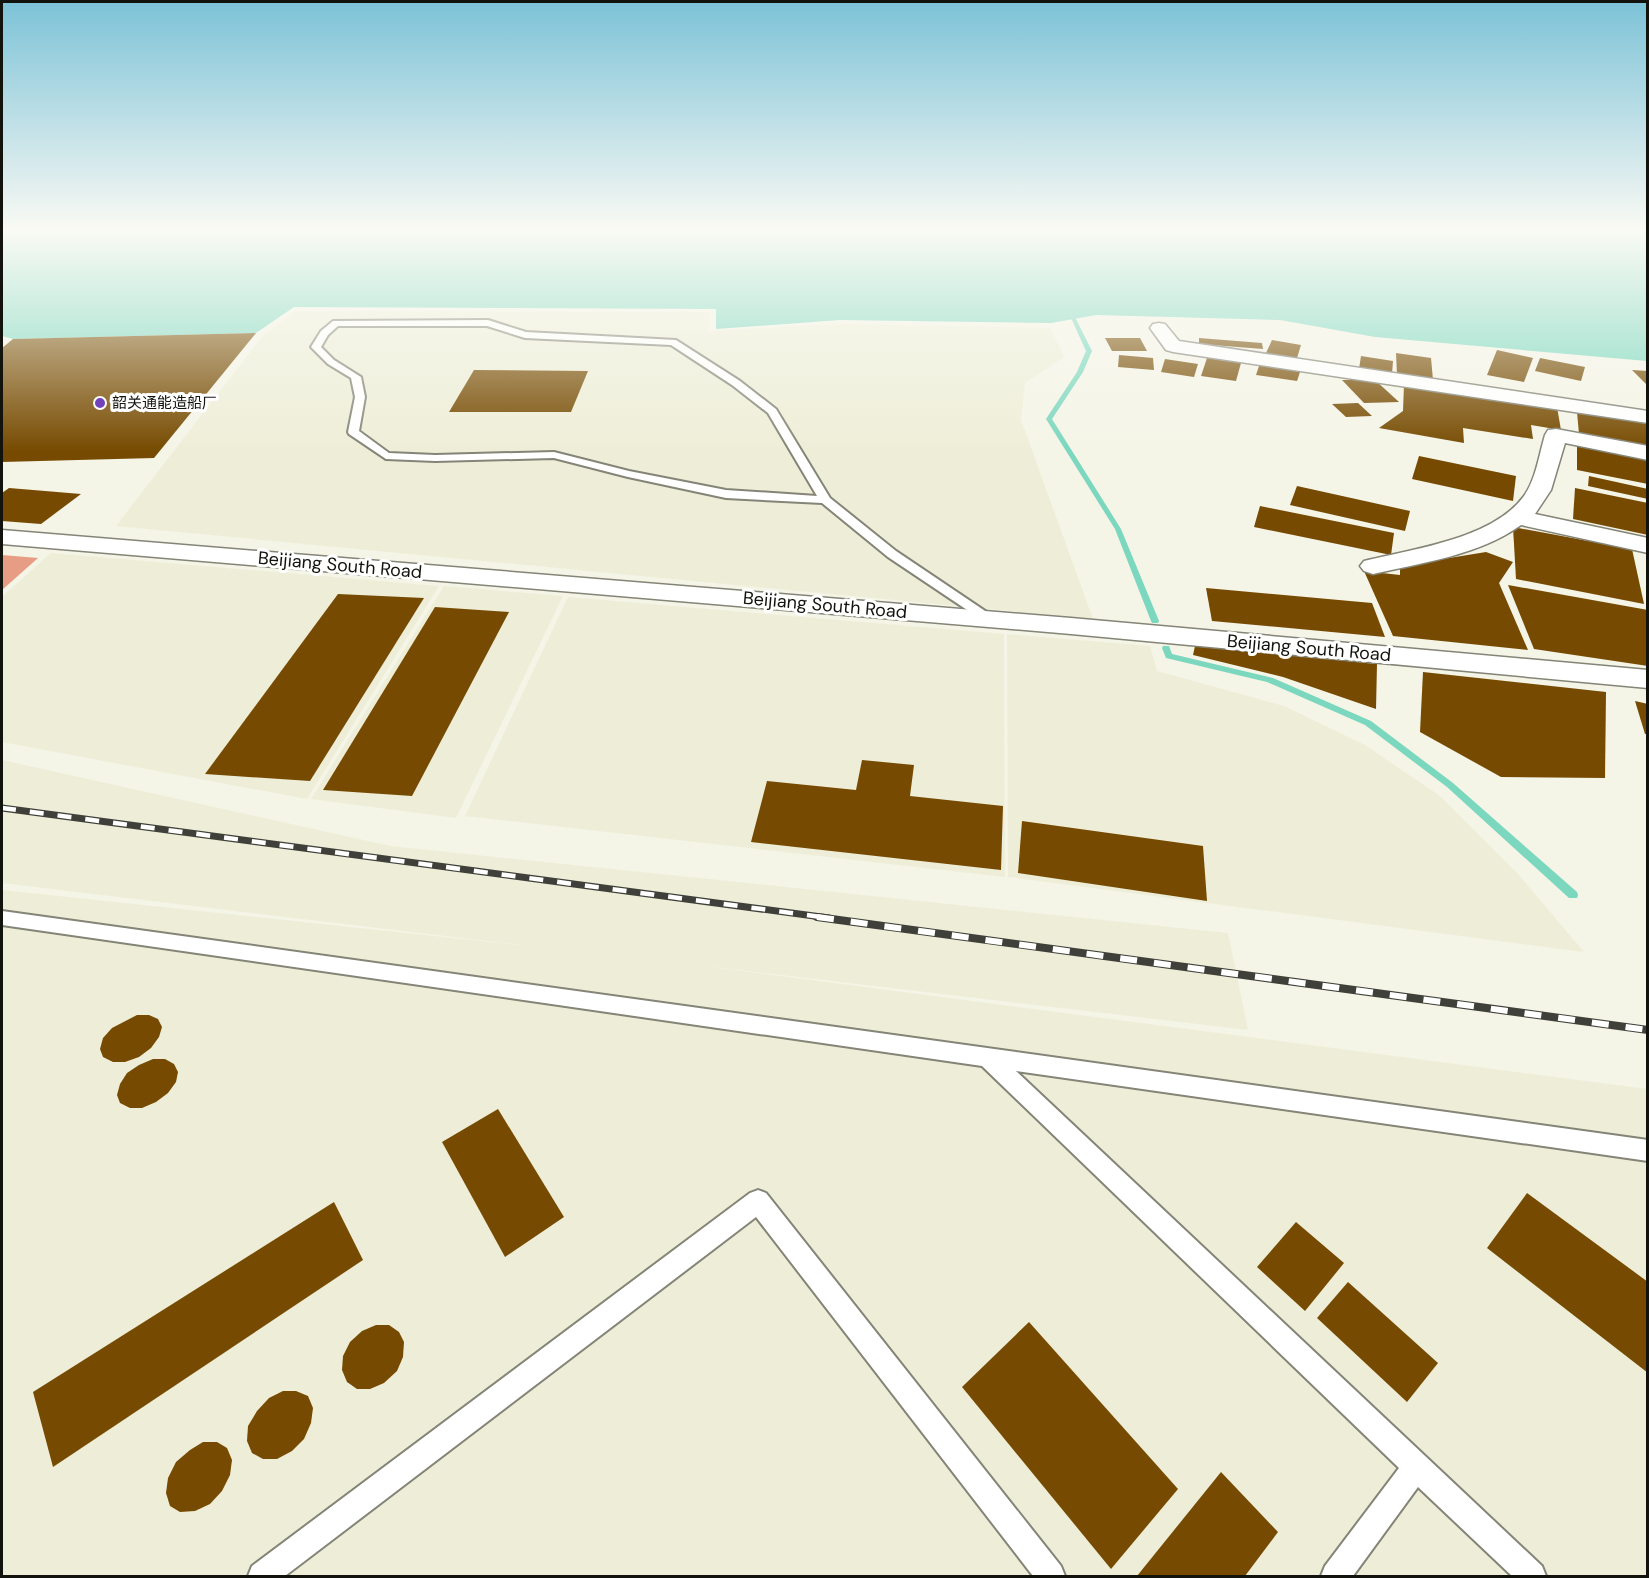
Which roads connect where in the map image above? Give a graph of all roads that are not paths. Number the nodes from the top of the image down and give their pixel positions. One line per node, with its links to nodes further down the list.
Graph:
1 (1159, 328): 2 (street)
2 (1647, 417)
3 (1647, 453): 5 (street)
4 (825, 500): 4 (lane); 9 (lane)
5 (1517, 517): 7 (street); 8 (street)
6 (2, 537): 9 (street, Beijiang South Road)
7 (1647, 546)
8 (1372, 566)
9 (990, 619): 10 (street, Beijiang South Road)
10 (1647, 679)
11 (2, 918): 12 (lane)
12 (988, 1058): 13 (lane); 14 (lane)
13 (1647, 1151)
14 (1416, 1467): 17 (lane); 18 (lane)
15 (262, 1576): 16 (lane)
16 (1051, 1576)
17 (1335, 1576)
18 (1532, 1576)

